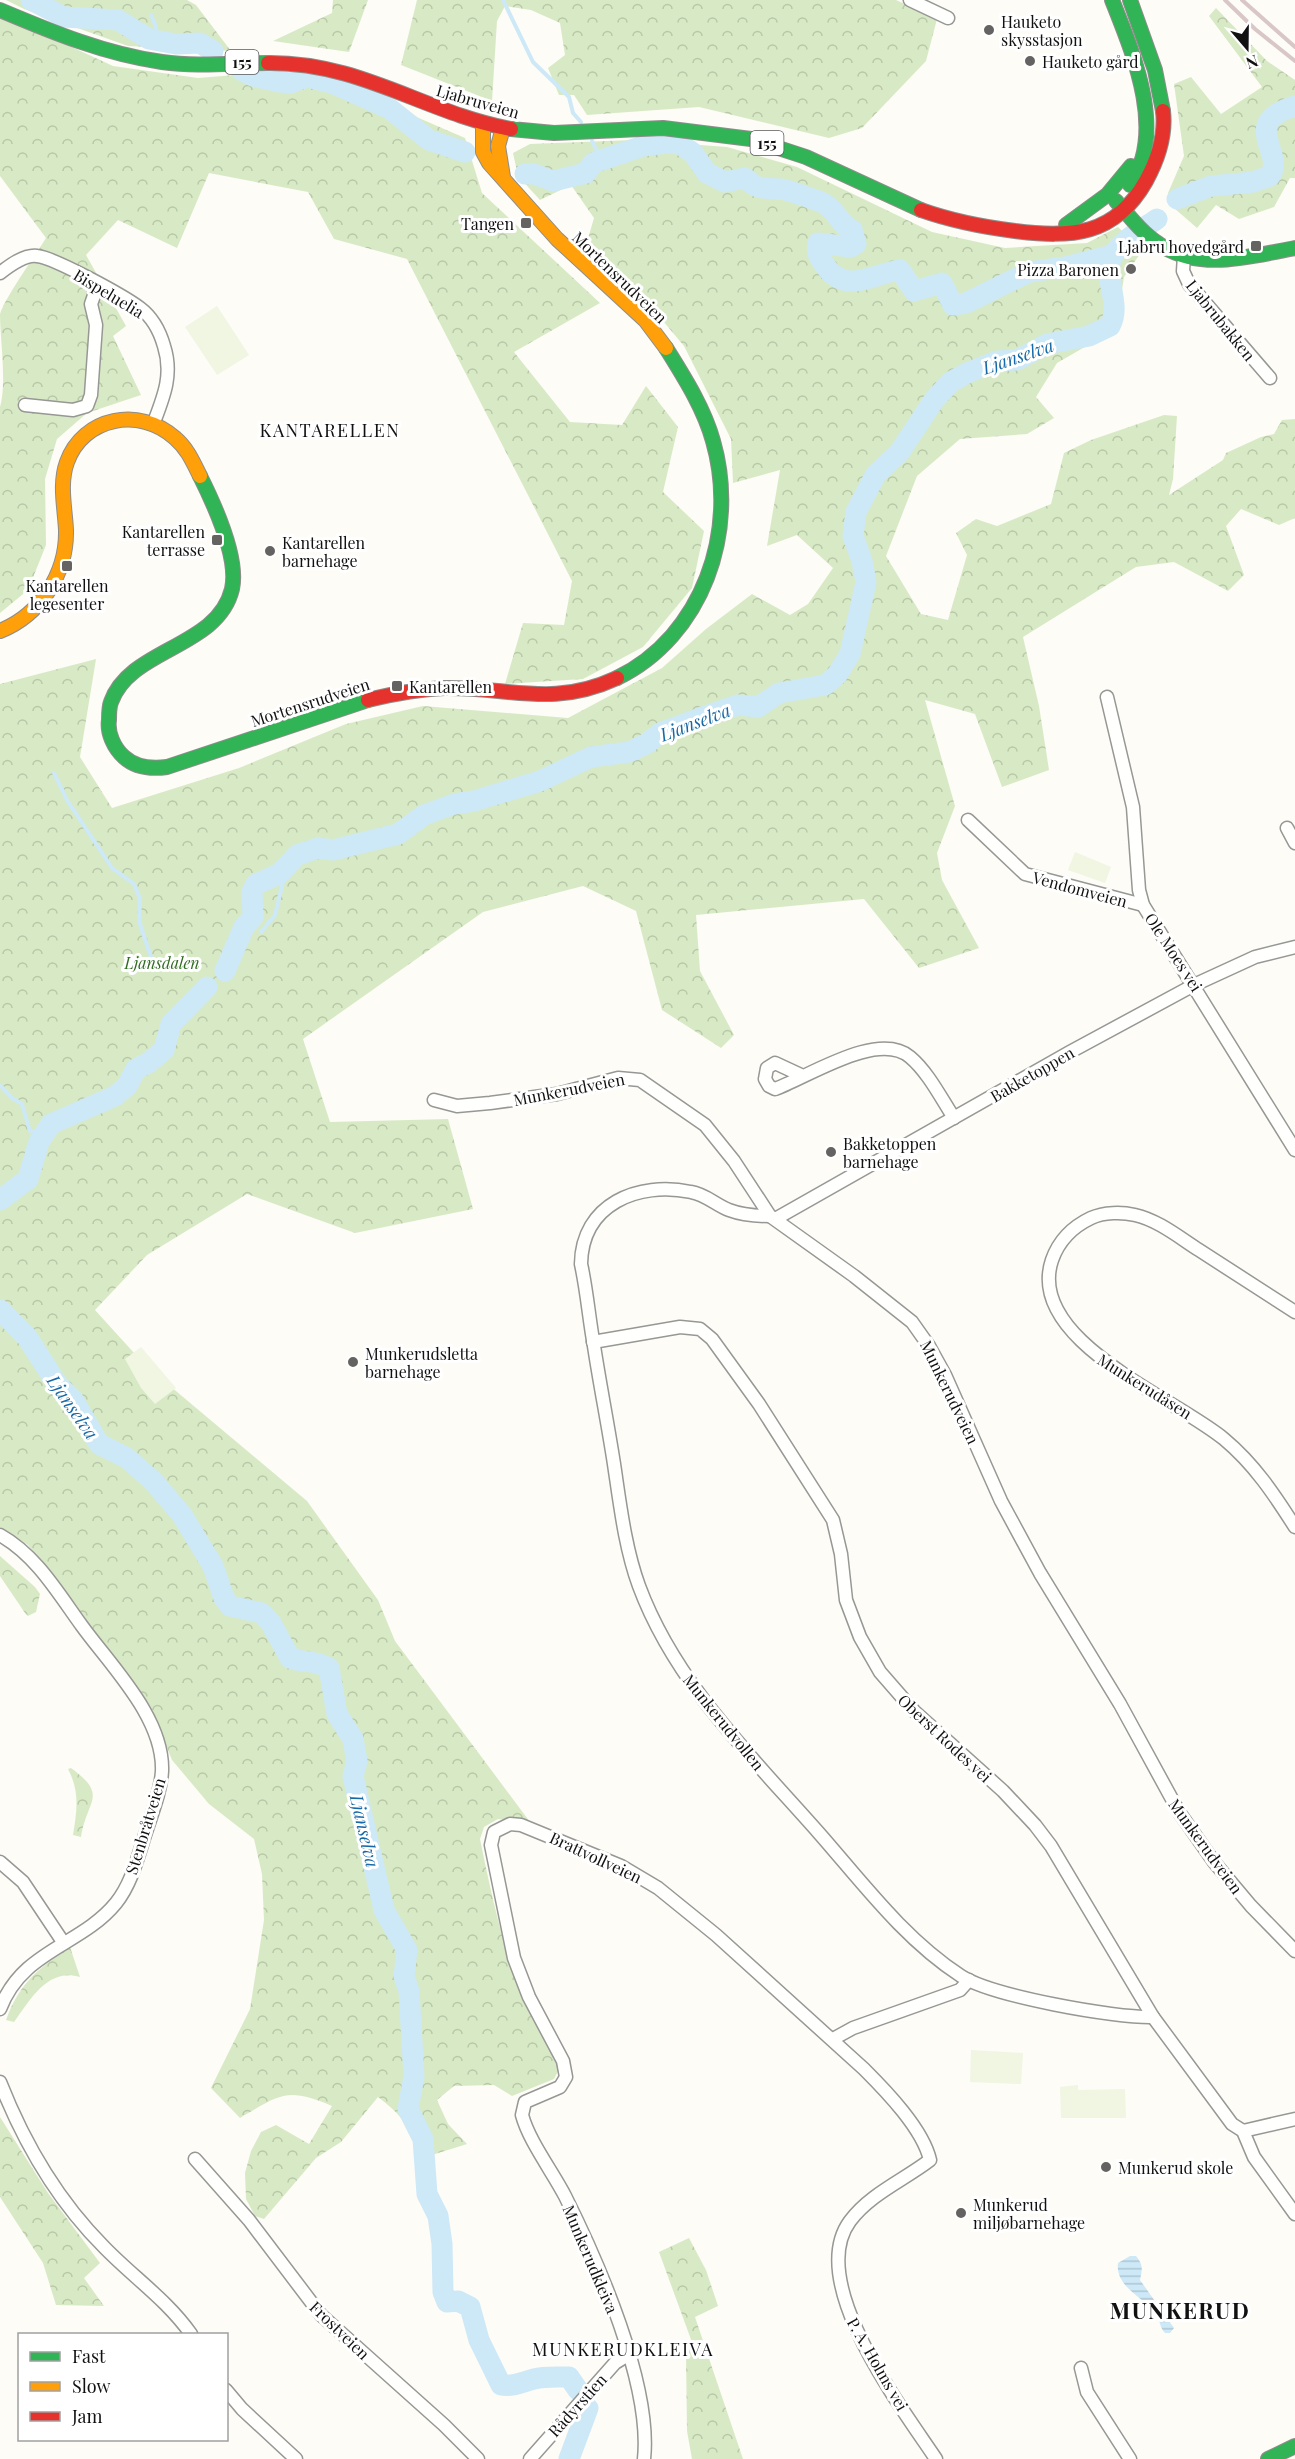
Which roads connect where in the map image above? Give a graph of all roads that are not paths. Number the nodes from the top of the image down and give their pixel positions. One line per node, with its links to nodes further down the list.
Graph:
1 (910, 0): 5 (street)
2 (1112, 0): 8 (main road, 155)
3 (1130, 0): 10 (main road, 155)
4 (0, 10): 6 (main road, Ljabruveien / 155)
5 (948, 18)
6 (483, 123): 7 (main road, Ljabruveien / 155); 9 (main road, Mortensrudveien)
7 (503, 128): 9 (main road); 12 (main road, Ljabruveien / 155)
8 (1142, 148): 10 (main road, 155); 11 (main road, Ljabruveien / 155)
9 (503, 178): 19 (main road, Mortensrudveien)
10 (1120, 205): 11 (main road, Ljabruveien / 155); 12 (main road, Ljabruveien / 155); 14 (main road)
11 (1066, 225): 12 (main road, Ljabruveien / 155)
12 (1016, 232)
13 (1295, 248): 14 (main road)
14 (1184, 256): 17 (street, Ljabrubakken)
15 (0, 273): 16 (street, Bispeluelia)
16 (98, 284): 18 (street); 19 (street, Bispeluelia)
17 (1270, 378)
18 (25, 405)
19 (154, 422): 20 (main road, Mortensrudveien)
20 (0, 631)
21 (1107, 697): 25 (street, Ole Moes vei)
22 (968, 820): 25 (street, Vendomveien)
23 (1287, 828): 24 (street)
24 (1295, 843)
25 (1143, 904): 27 (street, Ole Moes vei)
26 (1295, 947): 27 (street, Bakketoppen)
27 (1194, 985): 30 (street, Bakketoppen); 31 (street, Ole Moes vei)
28 (803, 1076): 30 (street)
29 (434, 1100): 32 (street, Munkerudveien)
30 (954, 1118): 32 (street, Bakketoppen)
31 (1295, 1150)
32 (773, 1217): 34 (street, Munkerudvollen); 39 (street, Munkerudveien)
33 (1295, 1312): 35 (street, Munkerudåsen)
34 (593, 1342): 40 (street, Munkerudvollen); 42 (street, Oberst Rodes vei)
35 (1295, 1527)
36 (0, 1535): 38 (street, Stenbråtveien)
37 (0, 1862): 38 (street)
38 (63, 1942): 41 (street, Stenbråtveien)
39 (1295, 1951)
40 (969, 1980): 42 (street, Munkerudvollen); 43 (street)
41 (0, 2009)
42 (1153, 2017): 47 (street, Oberst Rodes vei)
43 (833, 2039): 45 (street, Brattvollveien); 49 (street, Brattvollveien)
44 (0, 2082): 51 (street)
45 (525, 2102): 52 (street, Munkerudkleiva)
46 (1295, 2119): 47 (street)
47 (1243, 2131): 50 (street, Oberst Rodes vei)
48 (195, 2159): 57 (street, Frostveien)
49 (930, 2160): 60 (street, P. A. Holms vei)
50 (1295, 2214)
51 (190, 2333)
52 (628, 2355): 58 (street, Rådyrstien); 59 (street, Munkerudkleiva)
53 (1081, 2368): 61 (street)
54 (228, 2392): 56 (street)
55 (1295, 2446): 62 (main road)
56 (296, 2459)
57 (478, 2459)
58 (530, 2459)
59 (644, 2459)
60 (936, 2459)
61 (1130, 2459)
62 (1268, 2459)

